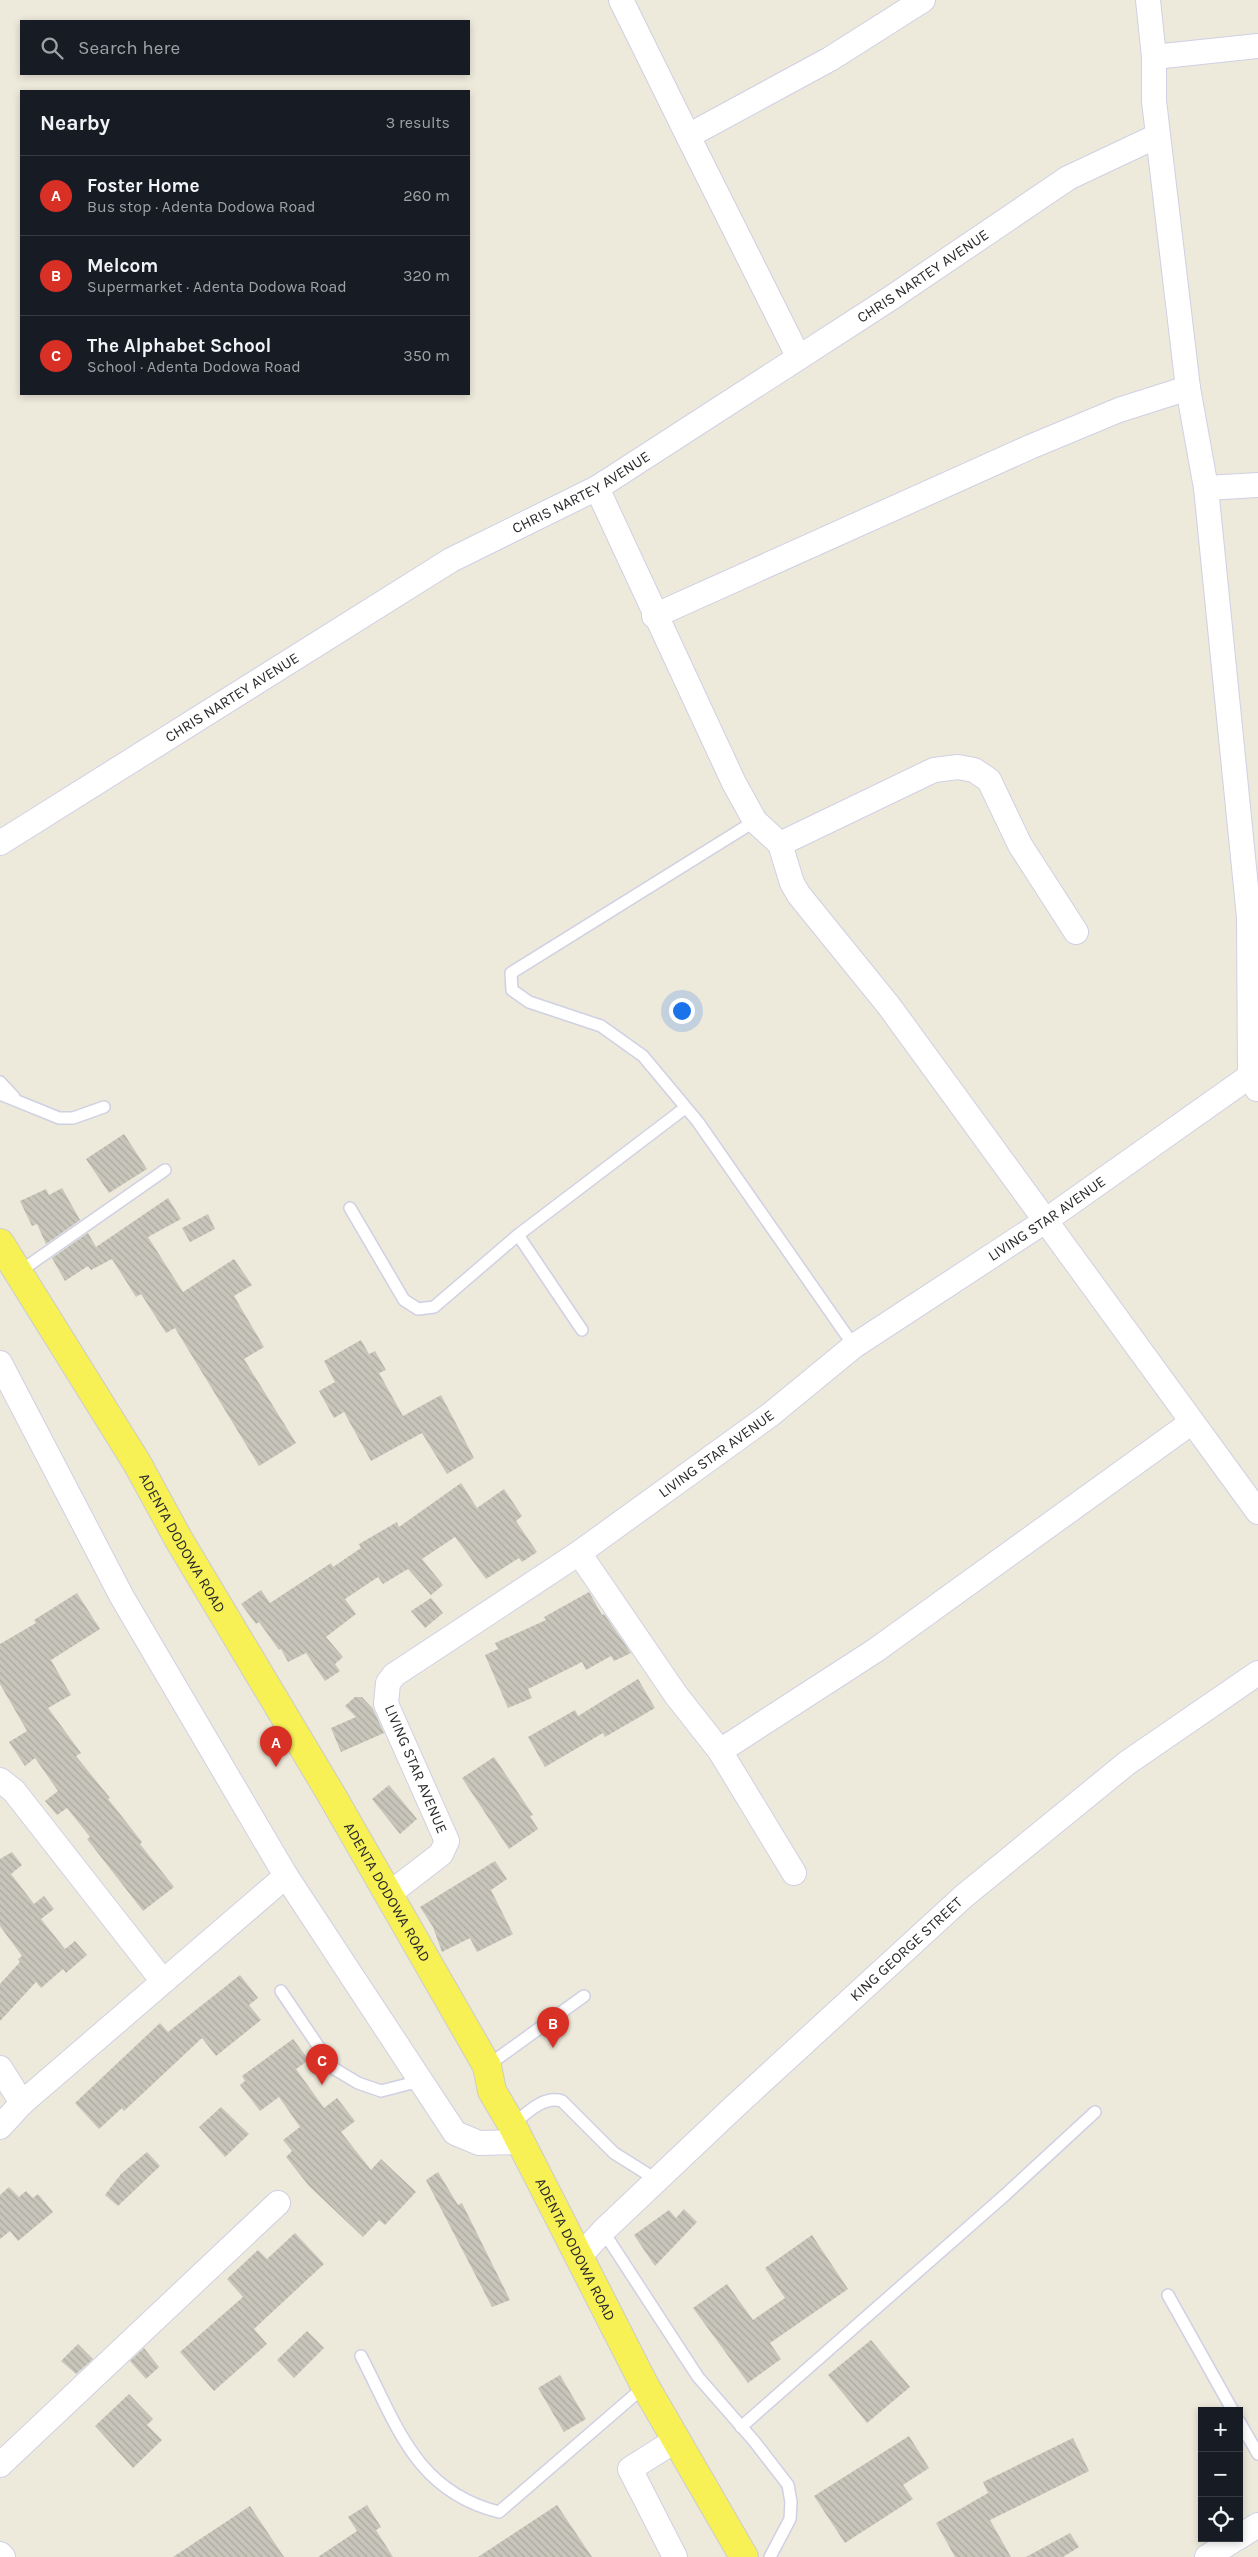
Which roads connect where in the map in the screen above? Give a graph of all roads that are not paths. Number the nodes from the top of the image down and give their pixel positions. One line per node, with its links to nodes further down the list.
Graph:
1 (621, 0): 6 (street)
2 (923, 0): 6 (street)
3 (1148, 0): 5 (street)
4 (1258, 46): 5 (street)
5 (1154, 58): 7 (street)
6 (688, 136): 8 (street)
7 (1158, 136): 8 (street, CHRIS NARTEY AVENUE); 9 (street)
8 (798, 356): 11 (street, CHRIS NARTEY AVENUE)
9 (1188, 388): 12 (street); 13 (street)
10 (1258, 485): 12 (street)
11 (597, 488): 13 (street); 15 (street, CHRIS NARTEY AVENUE)
12 (1206, 488): 19 (street)
13 (654, 616): 14 (street)
14 (755, 820): 16 (street); 23 (lane)
15 (0, 843)
16 (780, 844): 17 (street); 26 (street)
17 (1076, 932)
18 (0, 1082): 21 (lane)
19 (1254, 1084): 26 (street, LIVING STAR AVENUE)
20 (0, 1094): 21 (lane)
21 (17, 1101): 22 (lane)
22 (104, 1108)
23 (685, 1108): 27 (lane); 31 (lane)
24 (165, 1170): 29 (lane)
25 (350, 1208): 27 (lane)
26 (1045, 1221): 31 (street, LIVING STAR AVENUE); 33 (street)
27 (518, 1235): 30 (lane)
28 (0, 1243): 29 (main road, ADENTA DODOWA ROAD)
29 (19, 1272): 41 (main road, ADENTA DODOWA ROAD)
30 (582, 1330)
31 (854, 1346): 35 (street, LIVING STAR AVENUE)
32 (0, 1363): 40 (street)
33 (1192, 1422): 34 (street); 37 (street)
34 (1258, 1512)
35 (579, 1553): 37 (street); 41 (street, LIVING STAR AVENUE)
36 (1258, 1673): 52 (street, KING GEORGE STREET)
37 (720, 1751): 39 (street)
38 (0, 1780): 42 (street)
39 (794, 1873)
40 (286, 1876): 42 (street); 47 (street)
41 (389, 1894): 45 (main road, ADENTA DODOWA ROAD)
42 (162, 1980): 48 (street)
43 (281, 1991): 47 (lane)
44 (584, 1996): 45 (lane)
45 (487, 2066): 51 (main road, ADENTA DODOWA ROAD)
46 (0, 2068): 48 (street)
47 (420, 2081): 51 (street)
48 (22, 2103): 50 (street)
49 (1095, 2112): 60 (lane)
50 (0, 2127)
51 (516, 2133): 52 (lane); 55 (main road, ADENTA DODOWA ROAD)
52 (657, 2180): 54 (street, KING GEORGE STREET)
53 (278, 2203): 64 (street)
54 (603, 2231): 55 (street, KING GEORGE STREET); 60 (lane)
55 (580, 2256): 58 (main road, ADENTA DODOWA ROAD)
56 (1168, 2295): 59 (lane)
57 (361, 2356): 58 (lane)
58 (645, 2386): 62 (main road, ADENTA DODOWA ROAD)
59 (1231, 2407)
60 (741, 2427): 70 (lane)
61 (1243, 2428): 63 (lane)
62 (676, 2440): 68 (street); 69 (main road, ADENTA DODOWA ROAD)
63 (1258, 2454)
64 (0, 2465)
65 (1249, 2533): 71 (street)
66 (0, 2554): 67 (street)
67 (3, 2557)
68 (675, 2557)
69 (744, 2557)
70 (770, 2557)
71 (1207, 2557)

